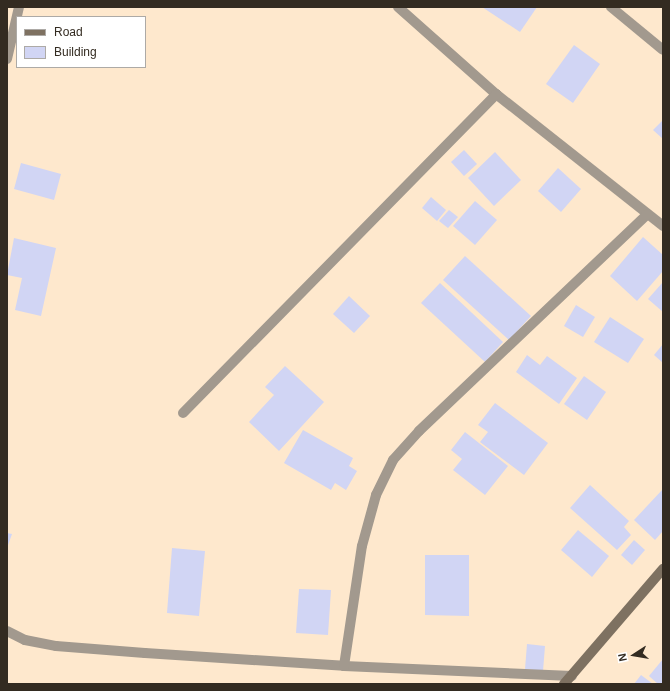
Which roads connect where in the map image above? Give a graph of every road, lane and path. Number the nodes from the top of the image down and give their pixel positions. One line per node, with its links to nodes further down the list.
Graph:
1 (398, 7): 6 (street)
2 (611, 7): 4 (street)
3 (16, 20): 5 (street)
4 (663, 50)
5 (7, 59)
6 (496, 94): 7 (street); 9 (street)
7 (648, 214): 8 (street); 12 (street)
8 (663, 226)
9 (183, 413)
10 (663, 569): 13 (main road)
11 (7, 631): 12 (street)
12 (344, 666): 13 (street)
13 (572, 676): 14 (main road)
14 (564, 684)

